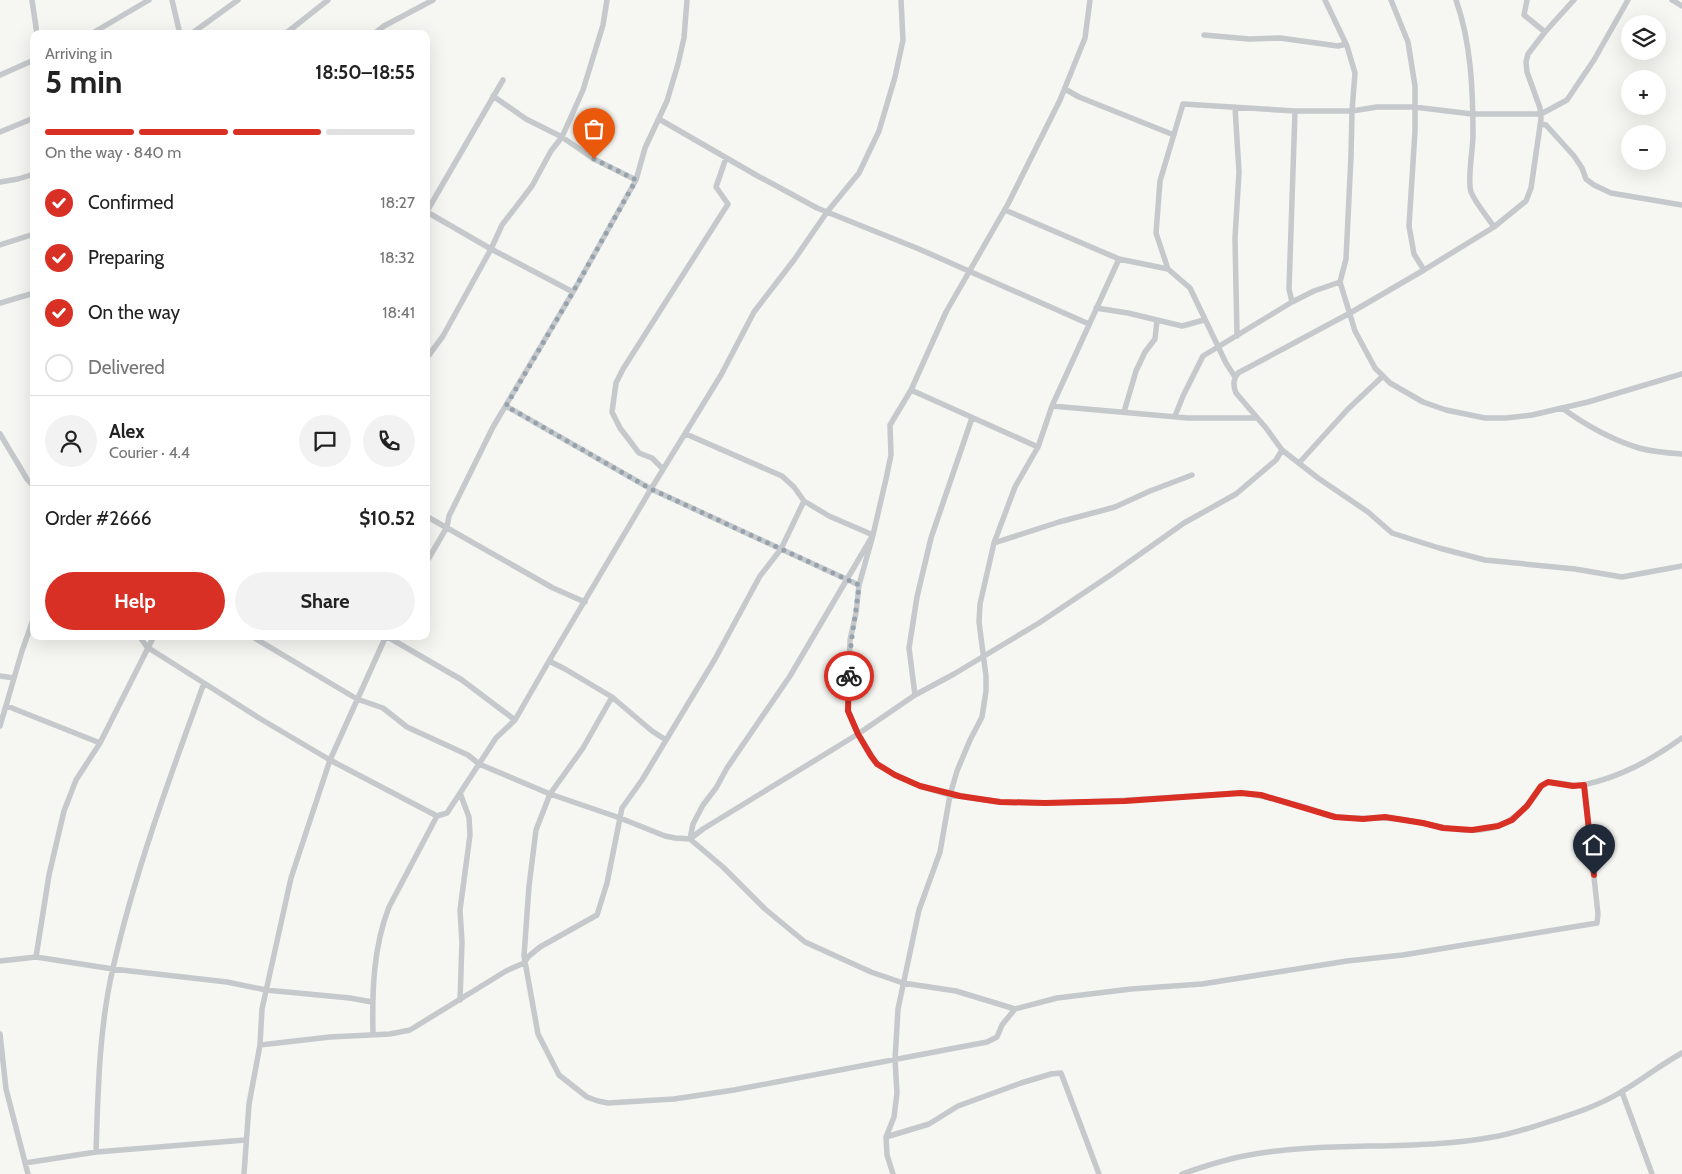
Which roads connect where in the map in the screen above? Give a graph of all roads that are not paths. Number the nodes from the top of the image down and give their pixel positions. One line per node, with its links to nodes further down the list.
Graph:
1 (32, 0): 19 (street)
2 (148, 0): 20 (street)
3 (172, 0): 21 (street)
4 (238, 0): 22 (street)
5 (328, 0): 23 (street)
6 (433, 0): 24 (street)
7 (607, 0): 44 (street)
8 (687, 0): 39 (street)
9 (900, 0): 52 (street)
10 (1090, 0): 31 (street)
11 (1325, 0): 27 (street)
12 (1391, 0): 34 (street)
13 (1456, 0): 37 (street)
14 (1527, 0): 25 (street)
15 (1574, 0): 25 (street)
16 (1628, 0): 38 (street)
17 (1672, 0): 18 (street)
18 (1682, 6)
19 (36, 30)
20 (99, 30)
21 (179, 30)
22 (197, 30)
23 (290, 30)
24 (379, 30)
25 (1545, 32): 38 (street)
26 (1204, 35): 27 (street)
27 (1346, 44): 36 (street)
28 (30, 62): 29 (street)
29 (0, 75)
30 (503, 80): 32 (street)
31 (1065, 89): 43 (street); 51 (street)
32 (493, 96): 44 (street); 50 (street)
33 (1235, 107): 35 (street); 43 (street); 72 (street)
34 (1414, 107): 36 (street); 37 (street); 60 (street)
35 (1294, 111): 36 (street); 65 (street)
36 (1352, 111): 62 (street)
37 (1472, 114): 38 (street); 54 (street)
38 (1541, 114): 41 (street)
39 (659, 119): 45 (street); 47 (street)
40 (30, 120): 42 (street)
41 (1541, 124): 49 (street); 54 (street)
42 (0, 132)
43 (1174, 135): 59 (street)
44 (562, 136): 47 (street); 57 (street)
45 (726, 158): 52 (street); 92 (street)
46 (30, 175): 48 (street)
47 (636, 180): 63 (street)
48 (0, 182)
49 (1682, 205)
50 (430, 207)
51 (1005, 210): 58 (street); 61 (street)
52 (826, 212): 61 (street); 87 (street)
53 (430, 214): 57 (street)
54 (1494, 227): 60 (street)
55 (30, 235): 56 (street)
56 (0, 245)
57 (491, 249): 63 (street); 74 (street)
58 (1119, 259): 59 (street); 67 (street)
59 (1168, 269): 70 (street)
60 (1424, 270): 68 (street)
61 (968, 271): 71 (street); 78 (street)
62 (1340, 282): 65 (street); 68 (street)
63 (573, 292): 79 (street)
64 (30, 294): 66 (street)
65 (1292, 302): 72 (street)
66 (0, 304)
67 (1096, 308): 69 (street); 71 (street)
68 (1350, 313): 76 (street); 77 (street)
69 (1157, 320): 70 (street); 82 (street)
70 (1204, 320): 73 (street)
71 (1090, 324): 80 (street)
72 (1236, 336): 73 (street)
73 (1219, 346): 77 (street); 83 (street)
74 (430, 354)
75 (1682, 374): 81 (street)
76 (1383, 376): 81 (street); 91 (street)
77 (1235, 377): 85 (street)
78 (911, 390): 84 (street); 99 (street)
79 (506, 406): 95 (street); 98 (street)
80 (1052, 406): 82 (street); 88 (street)
81 (1562, 408): 90 (street)
82 (1124, 412): 83 (street)
83 (1175, 416): 85 (street)
84 (972, 418): 88 (street); 119 (street)
85 (1257, 418): 89 (street)
86 (0, 434): 94 (street)
87 (686, 434): 92 (street); 96 (street)
88 (1038, 446): 100 (street)
89 (1282, 450): 91 (street); 114 (street)
90 (1682, 454)
91 (1299, 463): 103 (street)
92 (663, 469): 95 (street)
93 (1192, 475): 100 (street)
94 (30, 482)
95 (651, 489): 101 (street); 106 (street)
96 (804, 501): 99 (street); 101 (street)
97 (430, 518): 98 (street)
98 (447, 527): 102 (street); 106 (street)
99 (873, 535): 104 (street); 105 (street)
100 (994, 543): 114 (street)
101 (781, 549): 104 (street); 127 (street)
102 (430, 556)
103 (1682, 566)
104 (848, 580): 105 (street); 137 (street)
105 (859, 585): 125 (street)
106 (585, 602): 115 (street)
107 (30, 629): 117 (street)
108 (142, 640): 113 (street)
109 (152, 640): 113 (street)
110 (258, 640): 121 (street)
111 (384, 640): 121 (street)
112 (393, 640): 123 (street)
113 (148, 647): 118 (street); 128 (street)
114 (984, 655): 119 (street); 134 (street)
115 (549, 661): 120 (street); 123 (street)
116 (0, 676): 117 (street)
117 (14, 678): 122 (street)
118 (204, 684): 129 (street); 141 (street)
119 (915, 695): 125 (street)
120 (612, 698): 127 (street); 133 (street)
121 (357, 699): 129 (street); 130 (street)
122 (7, 706): 124 (street); 128 (street)
123 (516, 720): 130 (street)
124 (0, 726)
125 (858, 734): 134 (street); 137 (street)
126 (1682, 738): 131 (street)
127 (666, 740): 136 (street)
128 (100, 742): 138 (street)
129 (330, 760): 135 (street); 143 (street)
130 (479, 764): 132 (street); 133 (street)
131 (1584, 785): 134 (street); 146 (street)
132 (460, 793): 135 (street); 144 (street)
133 (550, 794): 136 (street); 140 (street)
134 (950, 795): 142 (street)
135 (437, 816): 145 (street)
136 (620, 818): 137 (street); 140 (street)
137 (690, 839): 142 (street)
138 (36, 957): 139 (street); 141 (street)
139 (0, 961)
140 (524, 963): 144 (street); 151 (street)
141 (112, 969): 143 (street); 156 (street)
142 (903, 983): 146 (street); 151 (street)
143 (266, 990): 145 (street); 149 (street)
144 (460, 1000): 148 (street)
145 (372, 1002): 148 (street)
146 (1015, 1009): 151 (street)
147 (0, 1034): 152 (street)
148 (372, 1035): 149 (street)
149 (260, 1045): 155 (street)
150 (1682, 1053): 153 (street)
151 (895, 1060): 154 (street)
152 (3, 1090): 157 (street)
153 (1622, 1092): 162 (street); 163 (street)
154 (886, 1137): 160 (street); 161 (street)
155 (245, 1140): 156 (street); 159 (street)
156 (96, 1152): 157 (street)
157 (25, 1163): 158 (street)
158 (28, 1174)
159 (244, 1174)
160 (893, 1174)
161 (1099, 1174)
162 (1182, 1174)
163 (1652, 1174)

